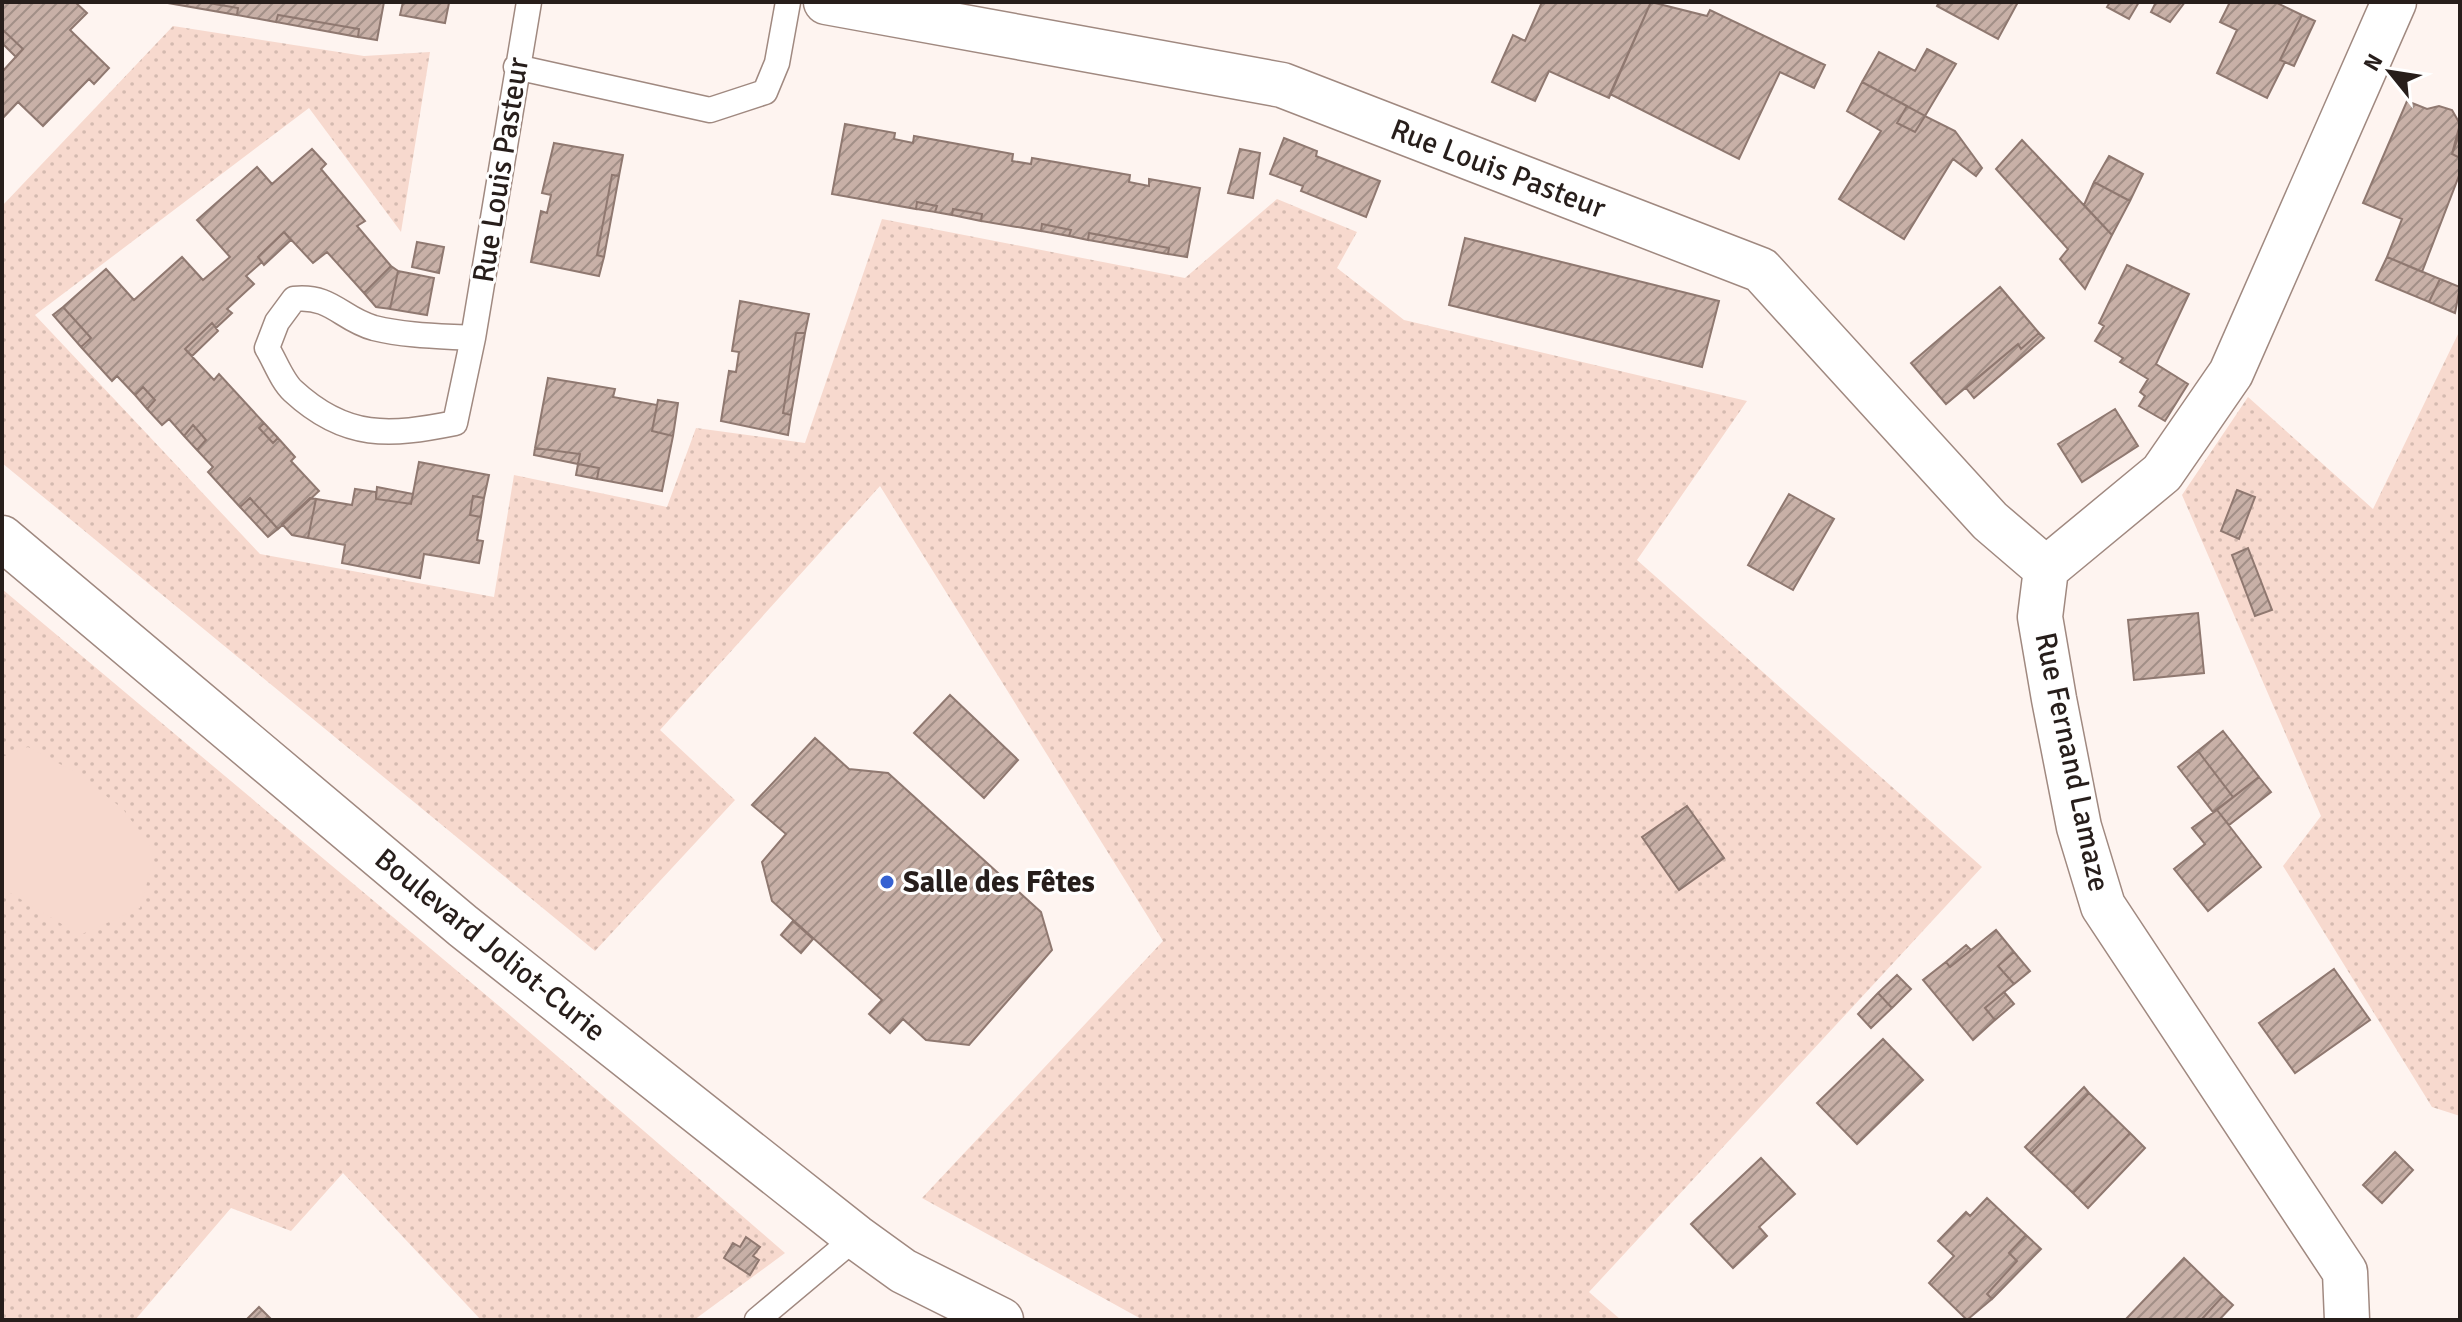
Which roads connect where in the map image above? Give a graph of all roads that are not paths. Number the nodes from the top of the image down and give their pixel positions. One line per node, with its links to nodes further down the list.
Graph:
1 (529, 2): 5 (lane, Rue Louis Pasteur)
2 (788, 2): 5 (lane)
3 (826, 2): 8 (street, Rue Louis Pasteur)
4 (2394, 2): 8 (street)
5 (516, 67): 6 (lane, Rue Louis Pasteur)
6 (473, 338): 6 (lane, Rue Louis Pasteur)
7 (2, 538): 9 (street, Boulevard Joliot-Curie)
8 (2046, 569): 12 (street, Rue Fernand Lamaze)
9 (856, 1237): 10 (lane); 11 (street, Boulevard Joliot-Curie)
10 (757, 1320)
11 (1001, 1320)
12 (2347, 1320)

